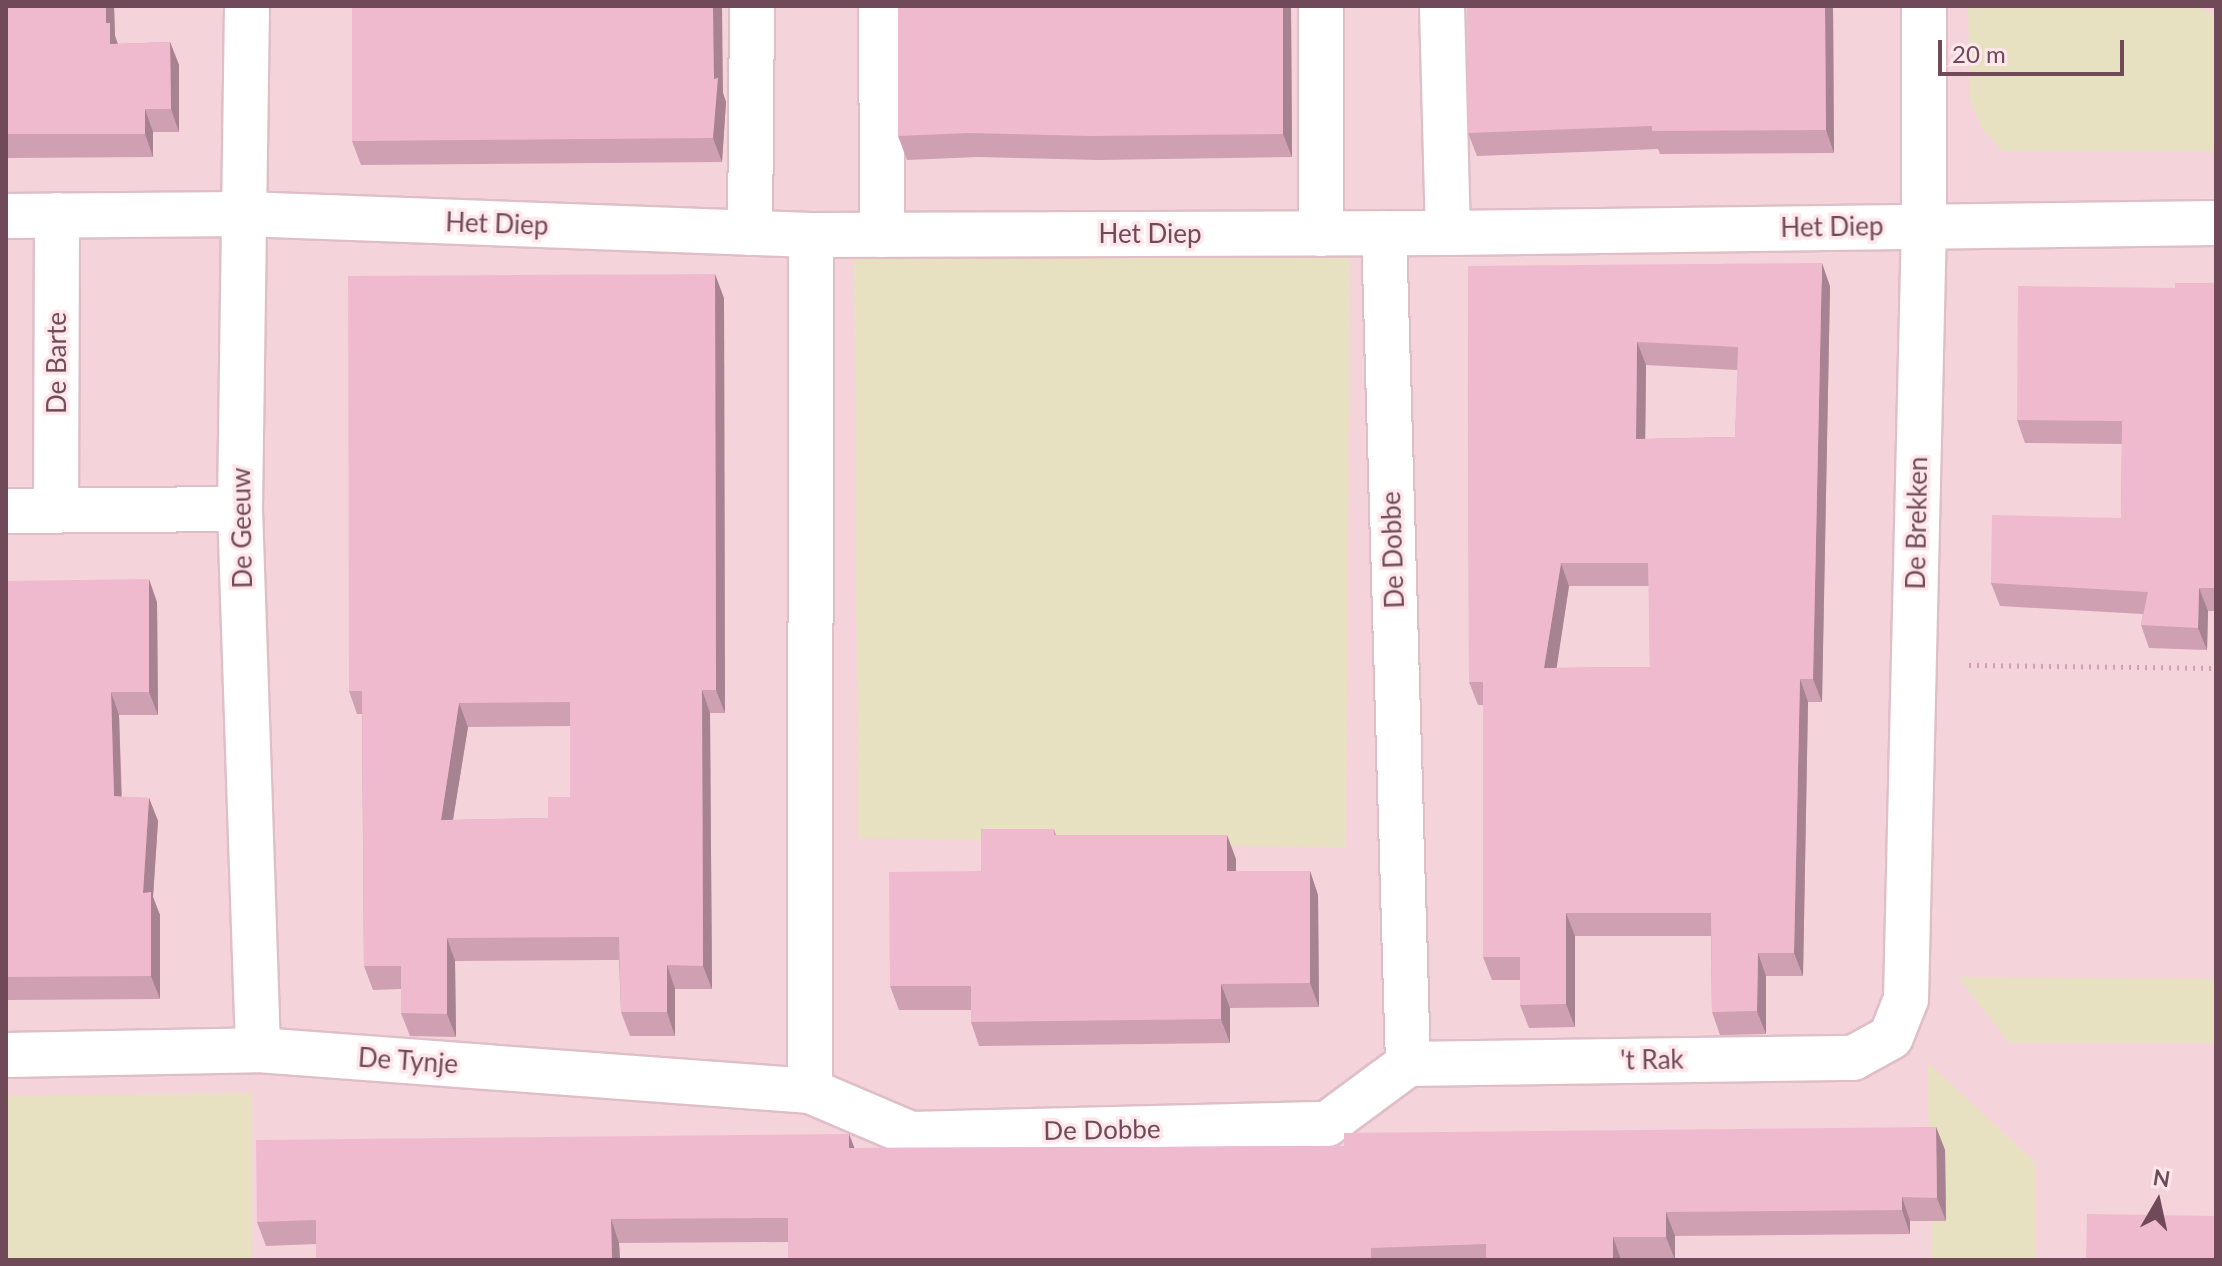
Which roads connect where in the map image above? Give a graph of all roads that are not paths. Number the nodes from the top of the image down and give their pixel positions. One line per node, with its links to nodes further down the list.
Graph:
1 (247, 6): 7 (street, De Geeuw)
2 (752, 6): 12 (street)
3 (881, 6): 17 (street)
4 (1321, 6): 15 (street)
5 (1442, 6): 14 (street)
6 (1924, 6): 11 (street, De Brekken)
7 (244, 214): 8 (street); 12 (street, Het Diep); 18 (street, De Geeuw)
8 (57, 215): 9 (street); 19 (street, De Barte)
9 (6, 216)
10 (2216, 223): 11 (street, Het Diep)
11 (1924, 225): 14 (street, Het Diep); 21 (street, De Brekken)
12 (750, 233): 16 (street, Het Diep)
13 (1384, 233): 14 (street, Het Diep); 15 (street, Het Diep); 24 (street, De Dobbe)
14 (1448, 233)
15 (1321, 234): 17 (street, Het Diep)
16 (811, 235): 17 (street, Het Diep); 25 (street)
17 (882, 235)
18 (240, 509): 19 (street); 22 (street, De Geeuw)
19 (56, 510): 20 (street)
20 (6, 511)
21 (1891, 1037): 24 (street, 't Rak)
22 (258, 1050): 23 (street, De Tynje); 25 (street, De Tynje)
23 (6, 1055)
24 (1408, 1064): 25 (street, De Dobbe)
25 (810, 1091)

